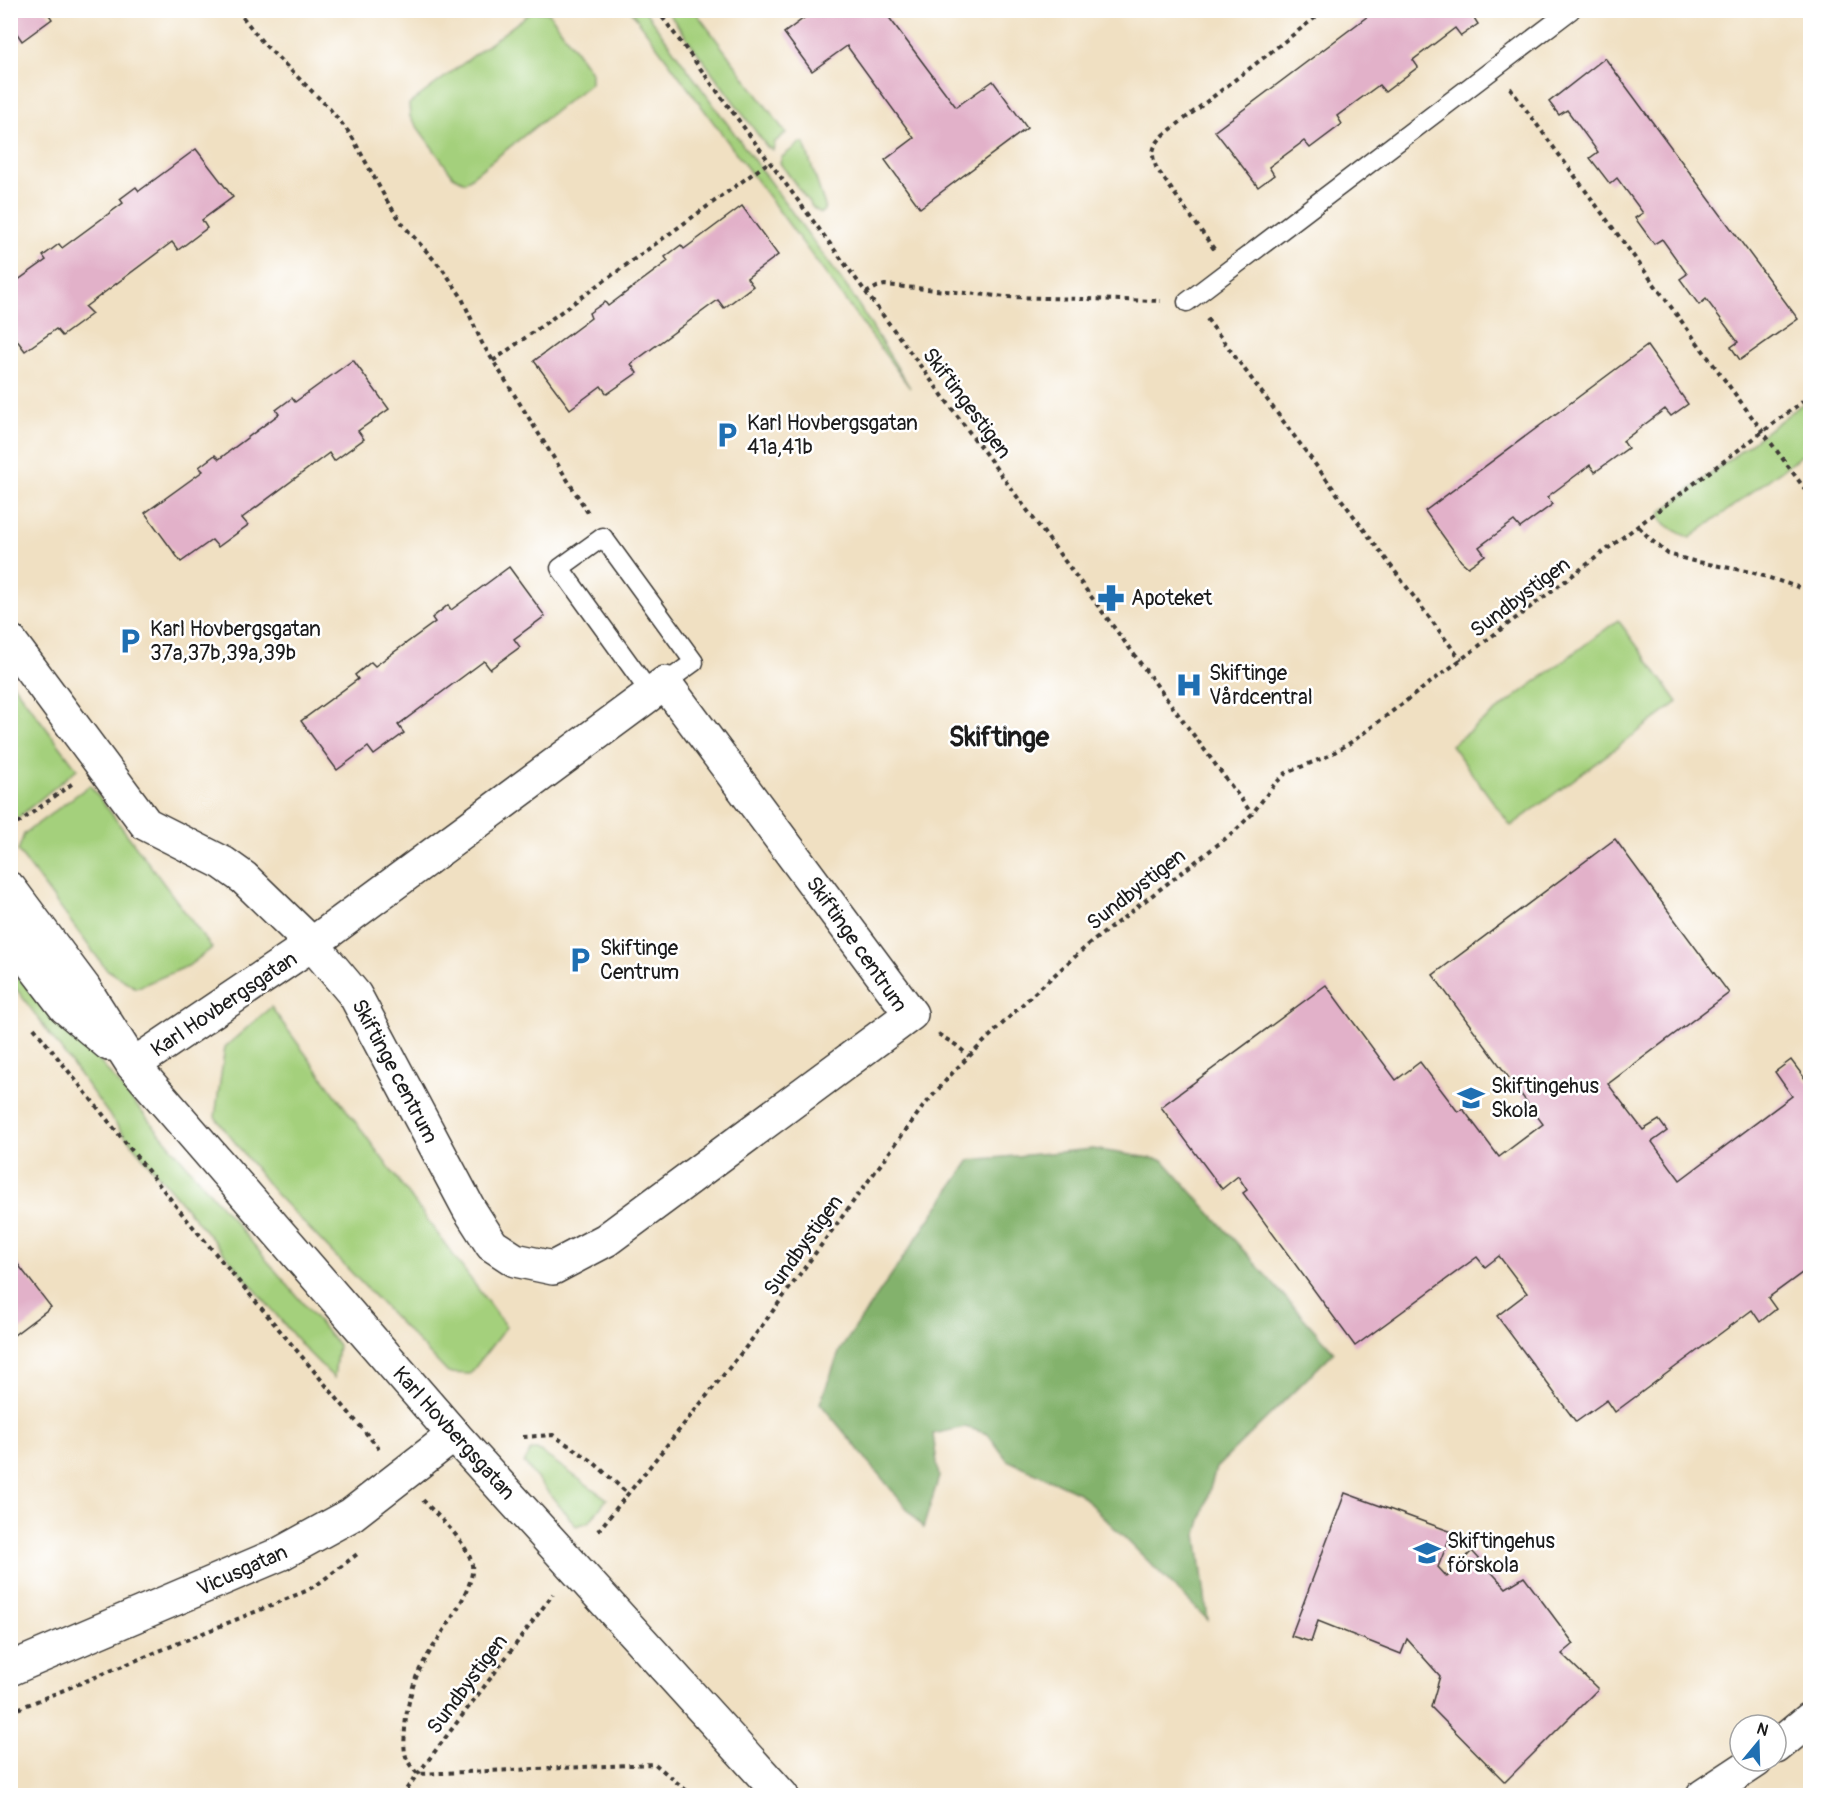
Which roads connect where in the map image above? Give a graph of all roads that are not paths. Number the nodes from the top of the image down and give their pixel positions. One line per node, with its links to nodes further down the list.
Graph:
1 (1571, 10): 2 (lane)
2 (1187, 302)
3 (10, 641): 7 (street, Karl Hovbergsgatan)
4 (658, 688): 4 (lane); 7 (street); 7 (street, Skiftinge centrum)
5 (10, 889): 8 (street, Karl Hovbergsgatan)
6 (10, 935): 8 (street, Karl Hovbergsgatan)
7 (312, 944): 8 (street, Karl Hovbergsgatan)
8 (133, 1065): 9 (street, Karl Hovbergsgatan)
9 (454, 1435): 10 (street, Vicusgatan); 14 (street, Karl Hovbergsgatan)
10 (10, 1669)
11 (1810, 1719): 12 (street)
12 (1788, 1737)
13 (1738, 1773): 15 (street)
14 (782, 1796)
15 (1703, 1796)

